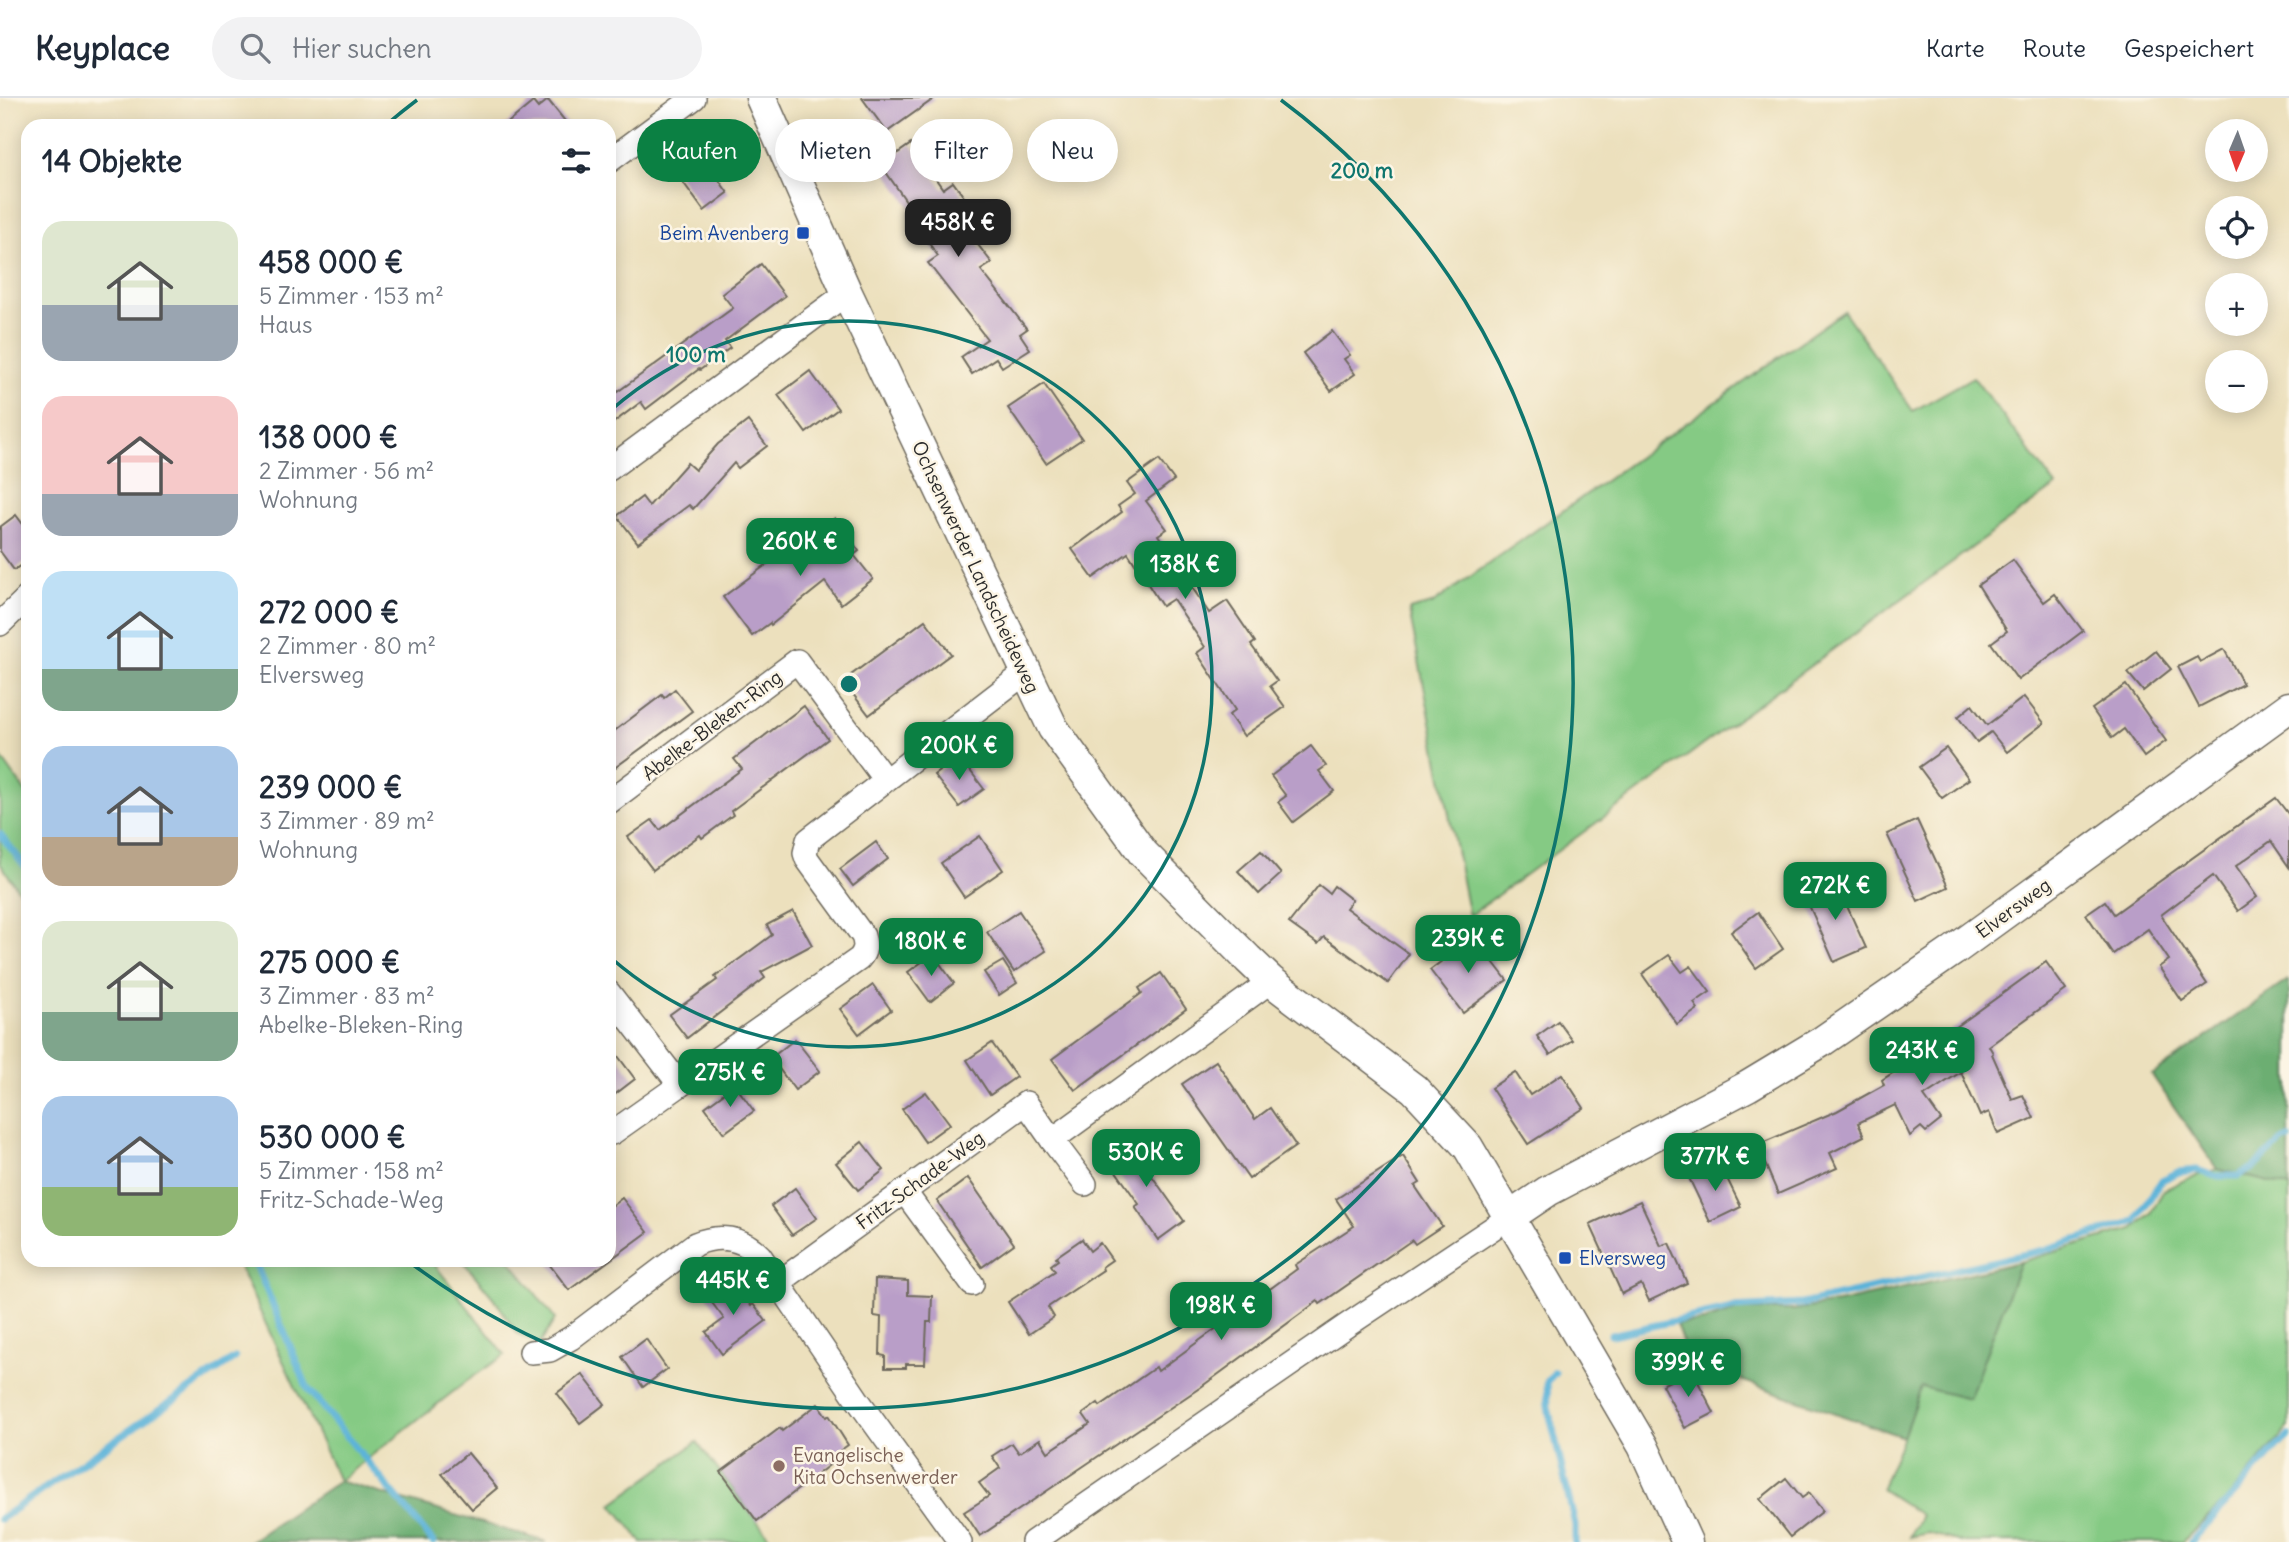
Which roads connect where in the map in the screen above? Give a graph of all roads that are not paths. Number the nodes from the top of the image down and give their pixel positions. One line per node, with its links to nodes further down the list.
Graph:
1 (694, 98): 3 (street)
2 (761, 98): 4 (street, Ochsenwerder Landscheideweg)
3 (616, 156)
4 (846, 293): 5 (street); 8 (street, Ochsenwerder Landscheideweg)
5 (616, 464)
6 (21, 604): 7 (street)
7 (0, 624)
8 (1026, 672): 10 (street); 12 (street, Ochsenwerder Landscheideweg)
9 (2289, 707): 19 (street, Elversweg)
10 (885, 780): 11 (street, Abelke-Bleken-Ring); 14 (street)
11 (616, 797)
12 (1271, 981): 16 (street); 19 (street, Ochsenwerder Landscheideweg)
13 (616, 1002): 14 (street)
14 (680, 1085): 15 (street)
15 (616, 1130)
16 (1052, 1140): 17 (street, Fritz-Schade-Weg); 18 (street, Fritz-Schade-Weg)
17 (1085, 1184)
18 (904, 1191): 20 (street, Fritz-Schade-Weg); 21 (street)
19 (1508, 1217): 24 (street); 25 (street, Ochsenwerder Landscheideweg)
20 (778, 1283): 22 (street); 23 (street)
21 (972, 1284)
22 (531, 1352)
23 (960, 1542)
24 (1033, 1542)
25 (1687, 1542)

